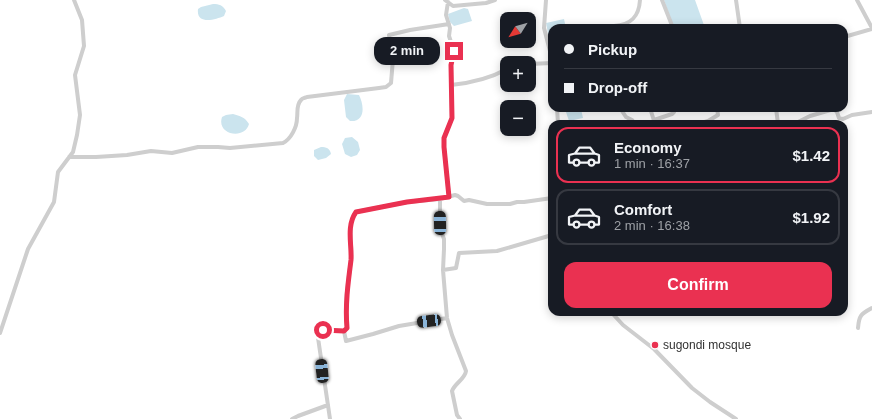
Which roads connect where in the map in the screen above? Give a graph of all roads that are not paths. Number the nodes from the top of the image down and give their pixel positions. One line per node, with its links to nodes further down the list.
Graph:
1 (74, 0): 30 (street)
2 (495, 0): 8 (street)
3 (546, 0): 15 (street)
4 (640, 0): 10 (street)
5 (662, 0): 11 (street)
6 (736, 0): 12 (street)
7 (857, 0): 13 (street)
8 (446, 1): 9 (street)
9 (449, 24): 19 (street); 30 (street)
10 (624, 24)
11 (671, 24)
12 (739, 24)
13 (872, 29): 14 (street)
14 (848, 35)
15 (548, 40)
16 (548, 63): 17 (street)
17 (536, 64)
18 (500, 72): 19 (street)
19 (451, 85): 31 (street)
20 (623, 112): 26 (street)
21 (674, 112): 27 (street)
22 (718, 112): 28 (street)
23 (824, 112): 29 (street)
24 (837, 112): 25 (street)
25 (872, 112)
26 (632, 120)
27 (659, 120)
28 (710, 120)
29 (802, 120)
30 (69, 157): 41 (street)
31 (449, 197): 32 (street); 33 (street)
32 (440, 198): 35 (street); 40 (street)
33 (548, 199)
34 (548, 236): 35 (street)
35 (443, 270): 38 (street)
36 (872, 308): 39 (street)
37 (615, 316): 46 (street)
38 (447, 318): 40 (street); 45 (street)
39 (858, 328)
40 (344, 331): 42 (street)
41 (0, 334)
42 (328, 405): 43 (street); 44 (street)
43 (292, 419)
44 (330, 419)
45 (460, 419)
46 (736, 419)

